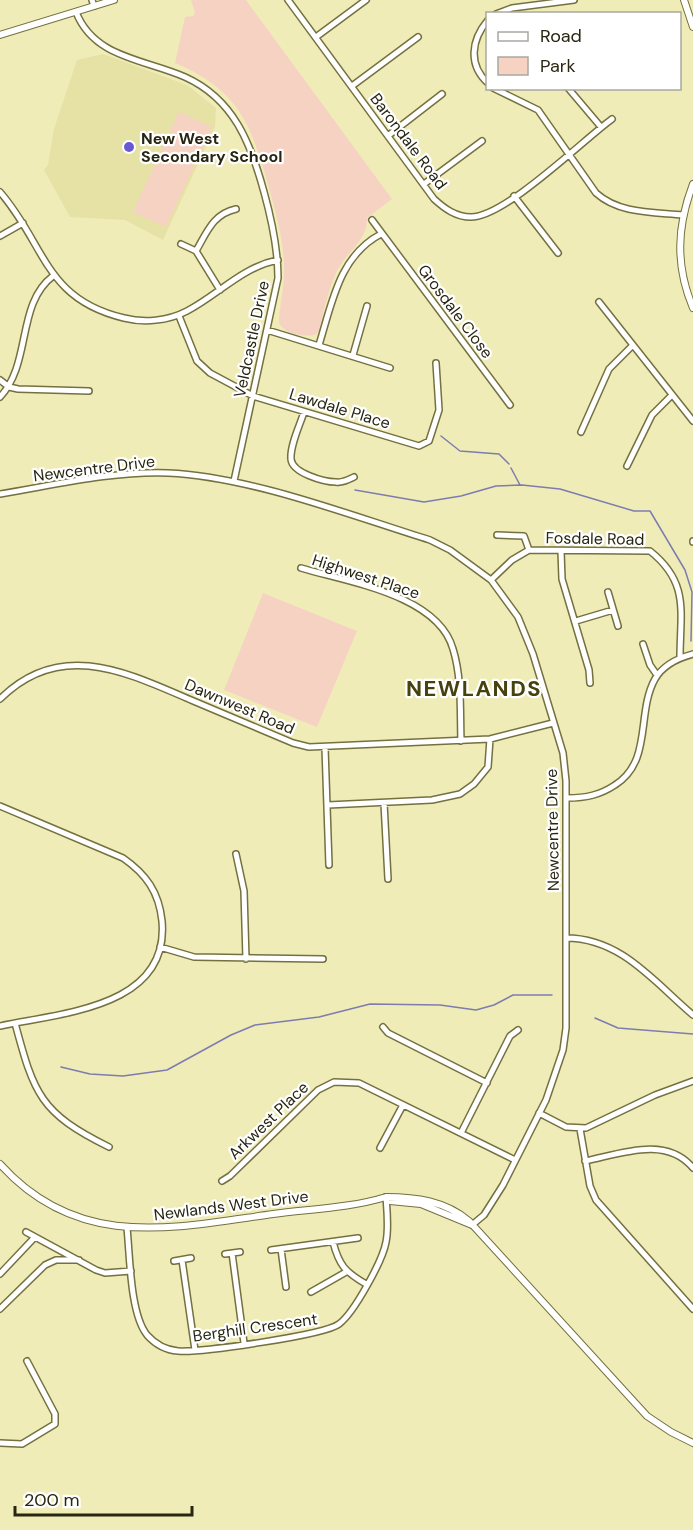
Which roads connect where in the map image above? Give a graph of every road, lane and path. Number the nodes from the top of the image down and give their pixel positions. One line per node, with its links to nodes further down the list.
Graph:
1 (114, 0): 6 (street)
2 (288, 0): 12 (street, Barondale Road)
3 (366, 0): 12 (street)
4 (574, 0): 8 (street)
5 (684, 0): 10 (street)
6 (93, 3): 7 (street)
7 (76, 12): 11 (street); 37 (street, Veldcastle Drive)
8 (501, 12)
9 (486, 23): 14 (street)
10 (693, 27)
11 (0, 35)
12 (316, 37): 15 (street, Barondale Road)
13 (418, 37): 15 (street)
14 (486, 80)
15 (352, 86): 21 (street, Barondale Road)
16 (497, 90): 23 (street)
17 (570, 90): 20 (street)
18 (442, 94): 21 (street)
19 (612, 119): 20 (street, Barondale Road)
20 (601, 127): 23 (street, Barondale Road)
21 (389, 135): 24 (street, Barondale Road)
22 (482, 141): 24 (street)
23 (570, 154): 27 (street, Barondale Road); 29 (street)
24 (424, 184): 27 (street, Barondale Road)
25 (693, 184): 29 (street)
26 (0, 192): 31 (street)
27 (514, 196): 36 (street)
28 (236, 209): 35 (street)
29 (683, 215): 42 (street)
30 (372, 220): 32 (street, Grosdale Close)
31 (23, 223): 33 (street); 38 (street)
32 (381, 234): 45 (street); 56 (street, Grosdale Close)
33 (0, 236)
34 (181, 244): 35 (street)
35 (196, 251): 39 (street)
36 (558, 253)
37 (278, 260): 39 (street); 44 (street, Veldcastle Drive)
38 (53, 276): 43 (street); 51 (street)
39 (220, 290): 43 (street)
40 (599, 302): 46 (street)
41 (367, 306): 47 (street)
42 (693, 308)
43 (179, 316): 53 (street, Lawdale Place)
44 (267, 330): 45 (street); 53 (street, Veldcastle Drive)
45 (319, 345): 47 (street)
46 (632, 346): 54 (street); 59 (street)
47 (352, 356): 49 (street)
48 (436, 363): 57 (street, Lawdale Place)
49 (390, 368)
50 (0, 380): 51 (street)
51 (9, 387): 52 (street); 55 (street)
52 (89, 391)
53 (253, 396): 57 (street, Lawdale Place); 62 (street, Veldcastle Drive)
54 (671, 396): 58 (street); 60 (street)
55 (0, 398)
56 (510, 405)
57 (304, 412): 61 (street)
58 (693, 421)
59 (581, 432)
60 (627, 466)
61 (354, 477)
62 (234, 481): 63 (street, Newcentre Drive); 68 (street, Newcentre Drive)
63 (0, 494)
64 (497, 535): 65 (street, Fosdale Road)
65 (530, 550): 66 (street, Fosdale Road); 68 (street, Fosdale Road)
66 (561, 551): 71 (street); 75 (street, Fosdale Road)
67 (300, 568): 81 (street, Highwest Place)
68 (491, 580): 79 (street, Newcentre Drive)
69 (608, 592): 70 (street)
70 (613, 610): 71 (street); 72 (street)
71 (576, 621): 77 (street)
72 (618, 626)
73 (643, 645): 76 (street)
74 (693, 654): 75 (street)
75 (680, 658): 76 (street)
76 (657, 675): 83 (street)
77 (590, 683)
78 (0, 699): 82 (street, Dawnwest Road)
79 (553, 723): 80 (street, Dawnwest Road); 83 (street, Newcentre Drive)
80 (490, 739): 81 (street, Dawnwest Road); 84 (street)
81 (461, 741): 82 (street, Dawnwest Road)
82 (325, 748): 85 (street)
83 (567, 798): 90 (street, Newcentre Drive)
84 (384, 803): 85 (street); 89 (street)
85 (328, 805): 88 (street)
86 (0, 806): 91 (street)
87 (236, 854): 92 (street)
88 (329, 865)
89 (388, 879)
90 (566, 938): 94 (street); 102 (street, Newcentre Drive)
91 (160, 947): 92 (street); 95 (street)
92 (246, 958): 93 (street)
93 (323, 959)
94 (693, 1015)
95 (15, 1023): 96 (street); 105 (street)
96 (0, 1026)
97 (382, 1028): 100 (street)
98 (518, 1030): 100 (street)
99 (693, 1081): 103 (street)
100 (487, 1083): 104 (street)
101 (402, 1105): 104 (street, Arkwest Place); 106 (street); 111 (street, Arkwest Place)
102 (539, 1113): 103 (street); 107 (street, Newcentre Drive)
103 (580, 1129): 108 (street)
104 (461, 1133): 107 (street, Arkwest Place)
105 (109, 1147)
106 (380, 1148)
107 (515, 1160): 113 (street, Newcentre Drive)
108 (585, 1161): 110 (street); 135 (street)
109 (0, 1164): 114 (street, Newlands West Drive)
110 (693, 1168)
111 (222, 1182)
112 (386, 1199): 113 (street, Newlands West Drive); 114 (street, Newlands West Drive); 131 (street, Berghill Crescent)
113 (472, 1225): 140 (street, Newlands West Drive)
114 (126, 1228): 128 (street, Berghill Crescent)
115 (26, 1232): 116 (street)
116 (35, 1237): 125 (street); 130 (street)
117 (358, 1238): 118 (street)
118 (333, 1242): 119 (street); 129 (street)
119 (281, 1249): 120 (street); 132 (street)
120 (271, 1250)
121 (240, 1252): 122 (street)
122 (232, 1253): 123 (street); 136 (street)
123 (225, 1254)
124 (190, 1258): 126 (street)
125 (79, 1260): 128 (street); 134 (street)
126 (182, 1260): 127 (street); 137 (street)
127 (174, 1261)
128 (131, 1271): 137 (street, Berghill Crescent)
129 (346, 1272): 131 (street); 133 (street)
130 (0, 1274)
131 (366, 1284): 136 (street, Berghill Crescent)
132 (286, 1287)
133 (311, 1292)
134 (0, 1309)
135 (693, 1309)
136 (244, 1343): 137 (street, Berghill Crescent)
137 (195, 1350)
138 (27, 1361): 139 (street)
139 (0, 1443)
140 (693, 1443)

